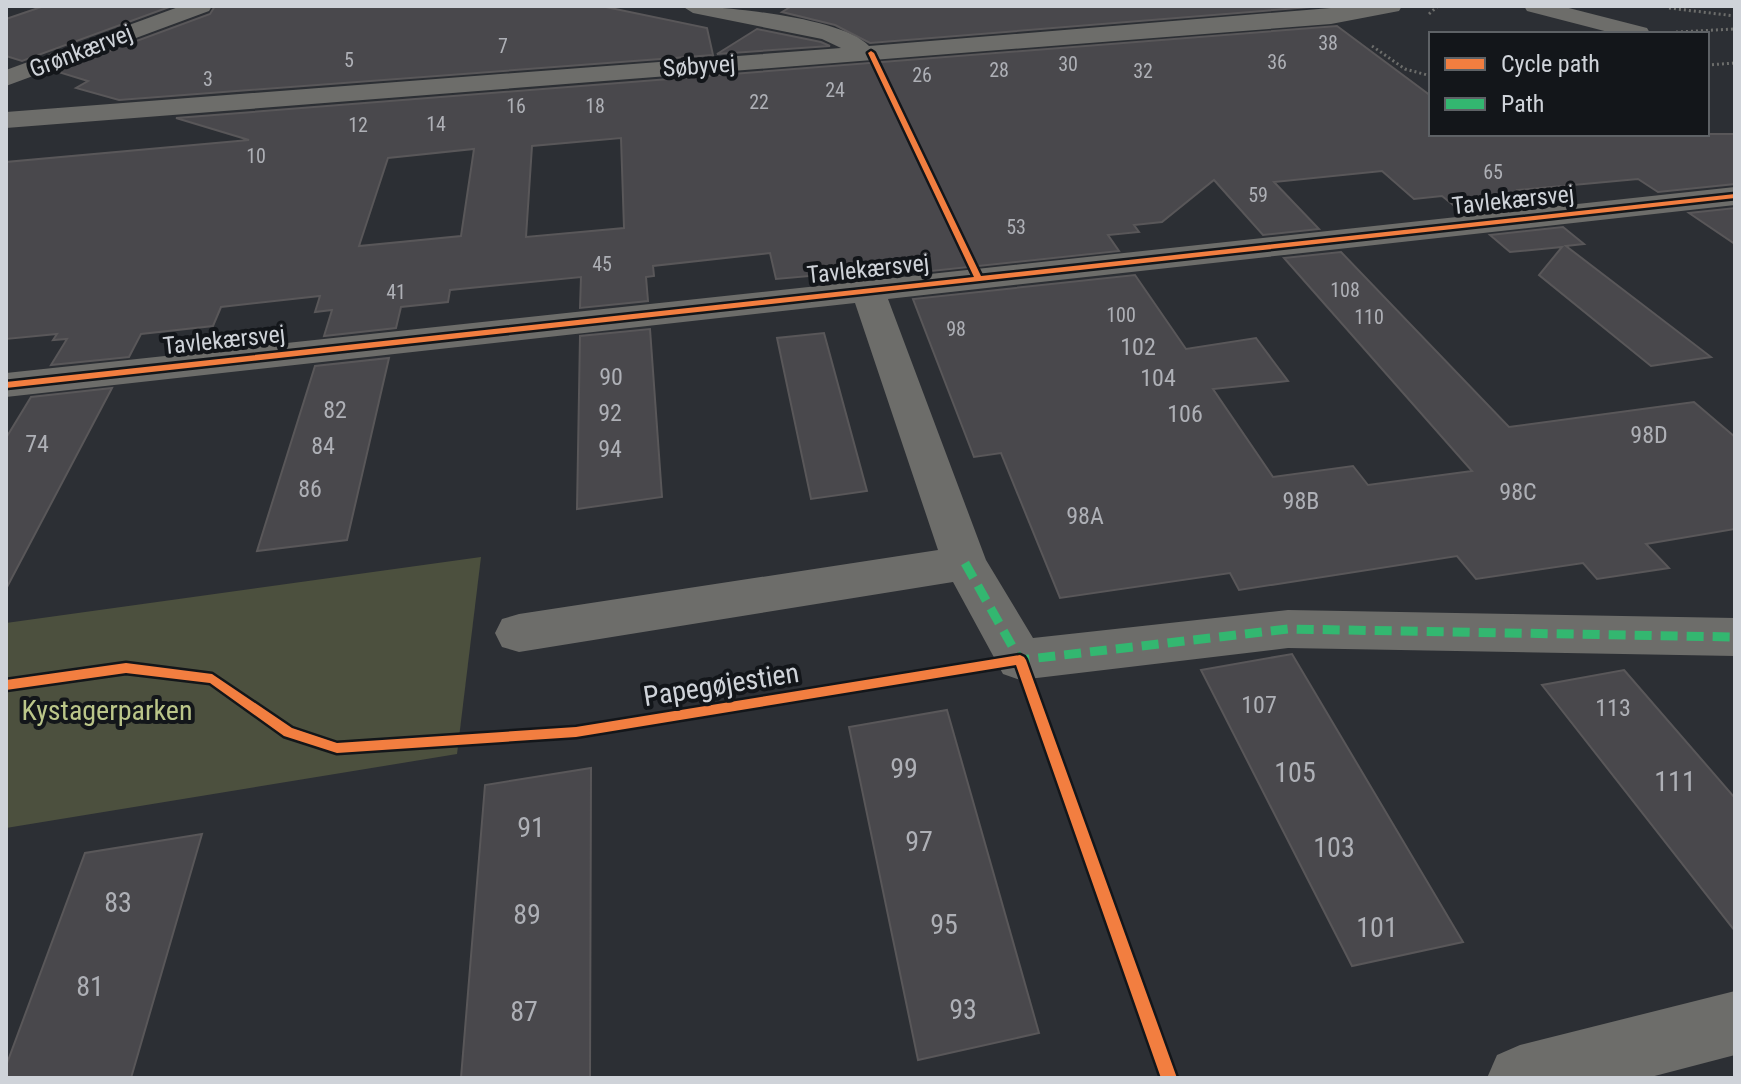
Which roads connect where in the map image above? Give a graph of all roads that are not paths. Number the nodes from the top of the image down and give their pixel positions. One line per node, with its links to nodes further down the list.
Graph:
1 (201, 6): 7 (street, Grønkærvej)
2 (693, 6): 6 (street)
3 (1391, 6): 6 (street, Søbyvej)
4 (1535, 6): 5 (street)
5 (1635, 32)
6 (871, 53): 8 (street, Søbyvej)
7 (6, 79)
8 (6, 120)
9 (1735, 196): 10 (street, Tavlekærsvej)
10 (867, 288): 11 (street, Tavlekærsvej); 12 (street, Tavlekærsvej)
11 (6, 385)
12 (965, 563): 13 (street); 14 (street, Tavlekærsvej)
13 (519, 633)
14 (1735, 637)
15 (1735, 1023): 16 (street)
16 (1520, 1078)

